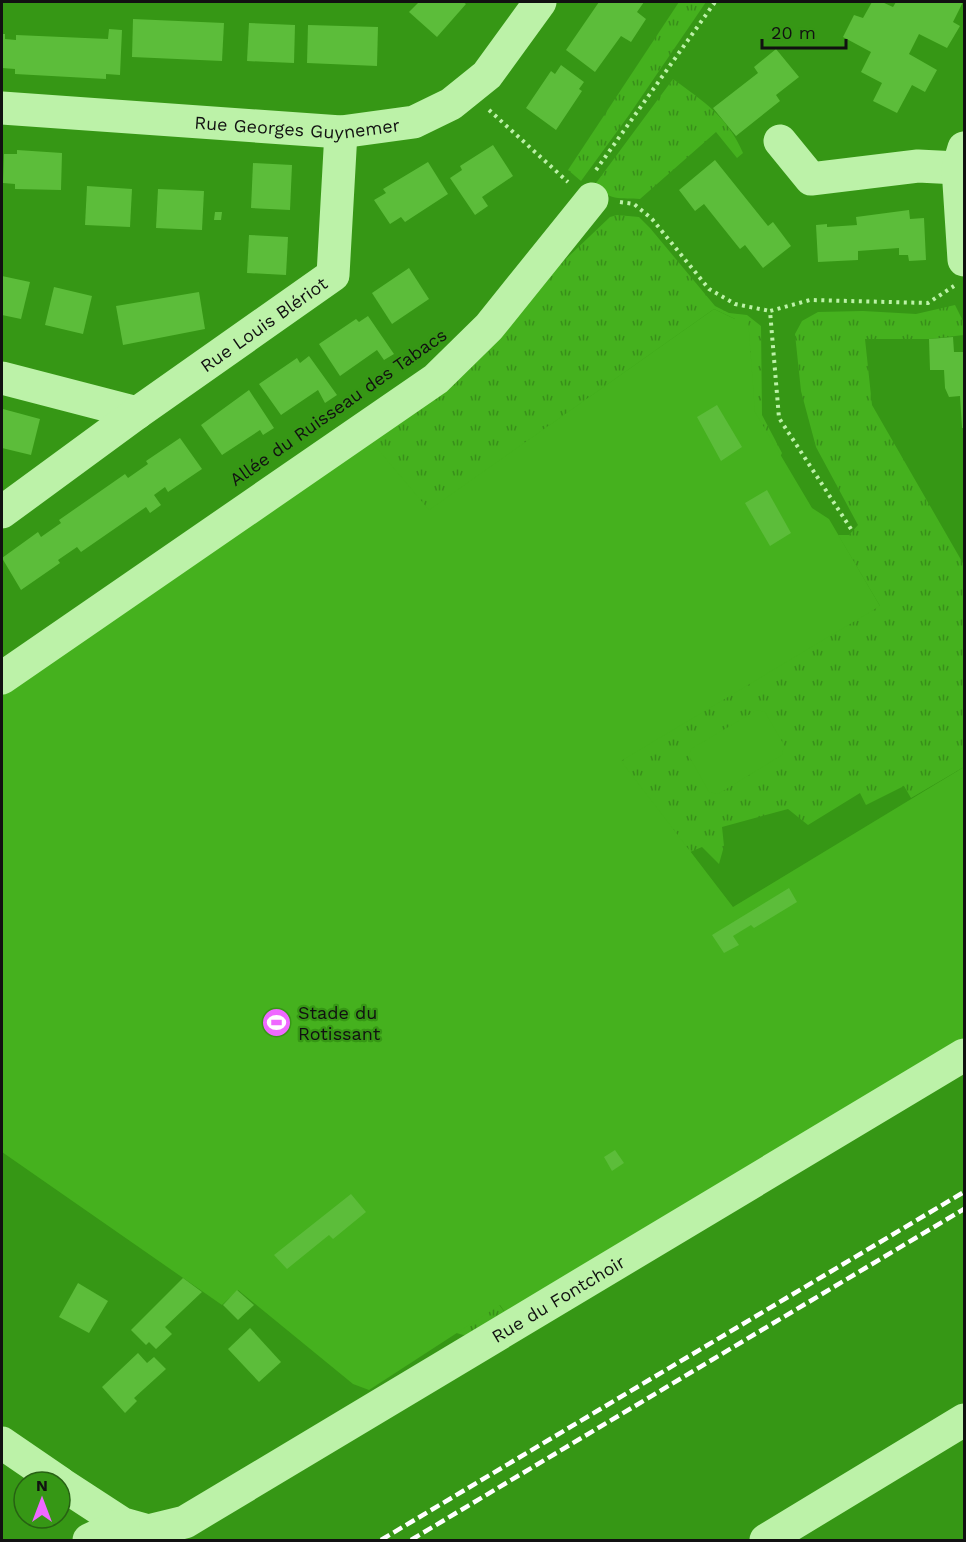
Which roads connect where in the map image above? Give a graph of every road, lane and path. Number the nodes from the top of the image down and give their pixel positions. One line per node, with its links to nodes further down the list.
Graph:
1 (540, 2): 3 (street, Rue Georges Guynemer)
2 (715, 2): 8 (path)
3 (468, 90): 5 (street, Rue Georges Guynemer); 8 (path)
4 (2, 108): 5 (street, Rue Georges Guynemer)
5 (341, 132): 12 (street, Rue Louis Blériot)
6 (780, 141): 7 (street)
7 (961, 157): 9 (street)
8 (586, 196): 10 (path); 15 (street)
9 (960, 273): 10 (path)
10 (770, 311): 14 (path)
11 (2, 378): 12 (street)
12 (137, 413): 13 (street, Rue Louis Blériot)
13 (2, 512)
14 (851, 529)
15 (2, 678)
16 (964, 1055): 21 (street, Rue du Fontchoir)
17 (964, 1420): 23 (street)
18 (2, 1443): 19 (street)
19 (41, 1470)
20 (72, 1490): 21 (street)
21 (136, 1528): 22 (street, Rue du Fontchoir)
22 (89, 1540)
23 (766, 1540)

